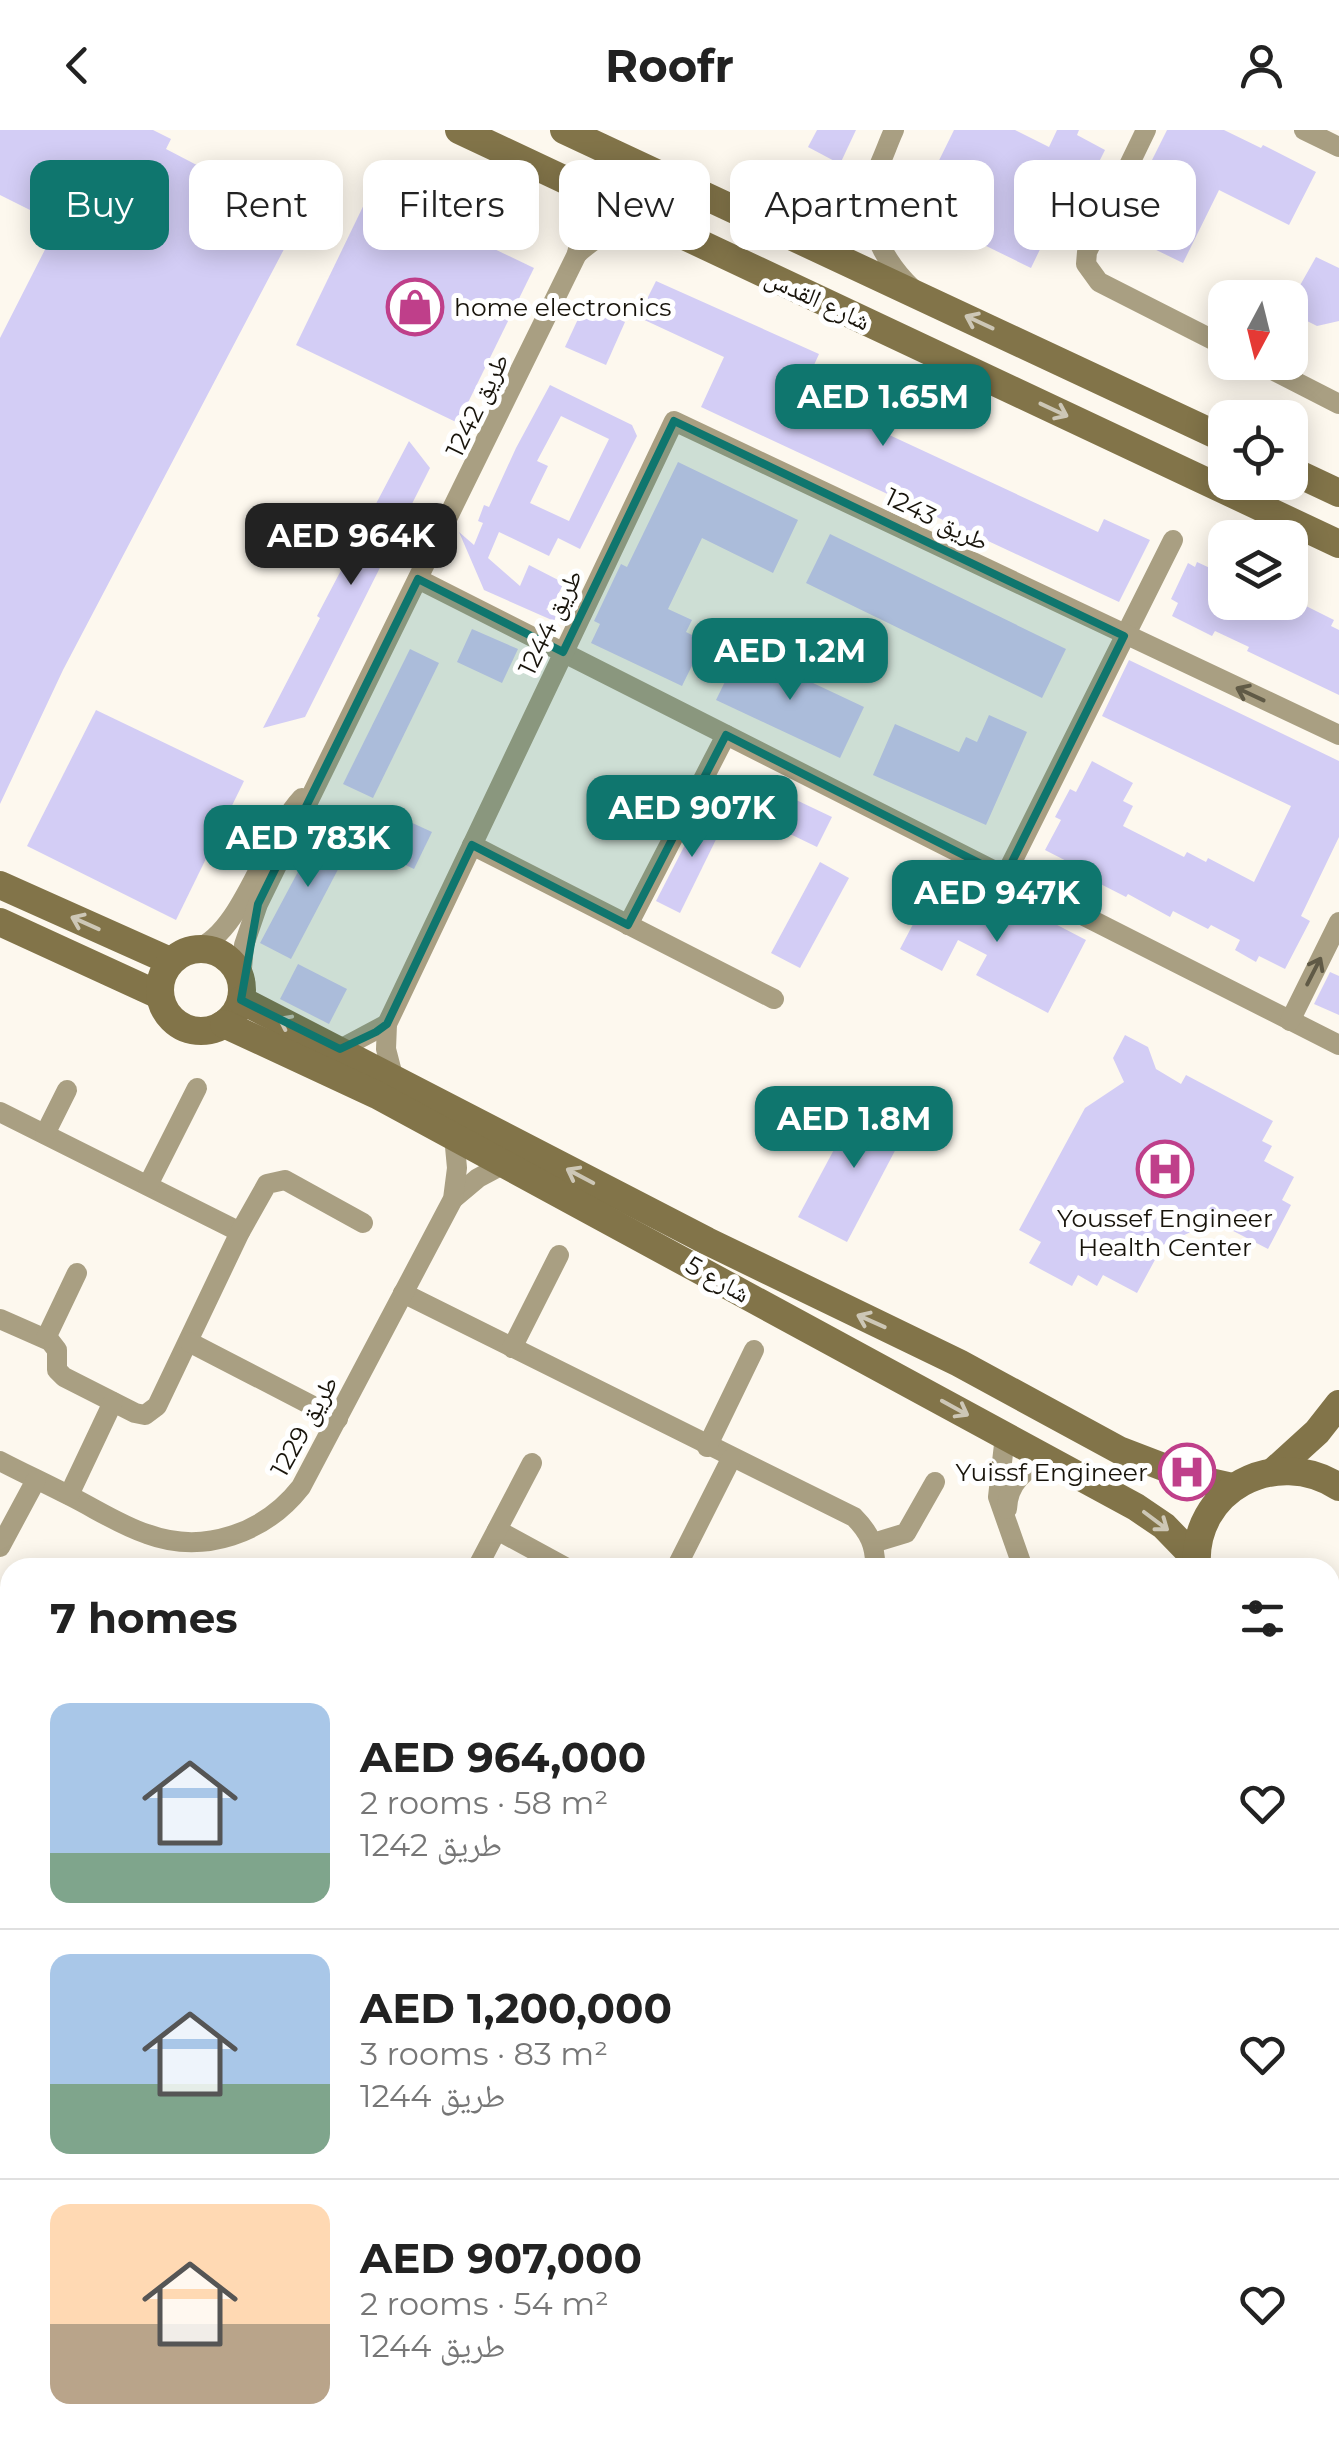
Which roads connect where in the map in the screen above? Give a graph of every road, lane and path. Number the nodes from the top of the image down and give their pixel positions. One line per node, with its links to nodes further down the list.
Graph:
1 (459, 130): 8 (street, شارع القدس)
2 (564, 130): 9 (street, شارع القدس)
3 (894, 130): 7 (street)
4 (1146, 130): 17 (street)
5 (1304, 130): 6 (street)
6 (1339, 147)
7 (880, 160)
8 (559, 178)
9 (730, 207)
10 (710, 248): 25 (street, شارع القدس, one-way to 25)
11 (577, 250): 15 (street, طريق 1242)
12 (583, 250): 15 (street)
13 (822, 250): 16 (street, شارع القدس)
14 (882, 250): 16 (street)
15 (577, 254): 26 (street, طريق 1242)
16 (917, 293): 21 (street, شارع القدس, one-way to 16)
17 (1208, 337)
18 (1292, 380): 19 (street)
19 (1339, 404)
20 (674, 421): 27 (street, طريق 1243); 28 (street, طريق 1244)
21 (1208, 431)
22 (1308, 478): 23 (street)
23 (1339, 493)
24 (1174, 540): 27 (street)
25 (1339, 544)
26 (418, 579): 28 (street); 31 (street, طريق 1242)
27 (1124, 636): 30 (street, طريق 1243, one-way to 27); 33 (street)
28 (563, 652): 29 (street); 32 (street, طريق 1244)
29 (726, 735): 33 (street); 37 (street)
30 (1339, 735)
31 (312, 790): 38 (street, طريق 1242); 40 (street, طريق 1242)
32 (472, 845): 37 (street); 45 (street, طريق 1244)
33 (1005, 876): 43 (street)
34 (0, 884): 39 (street, one-way to 34)
35 (0, 922): 41 (street)
36 (1339, 922): 43 (street, one-way to 36)
37 (628, 925): 42 (street)
38 (196, 949): 39 (street); 40 (street)
39 (170, 962): 41 (street)
40 (241, 990): 44 (street); 47 (street, شارع 5, one-way to 40)
41 (159, 994): 44 (street)
42 (774, 999)
43 (1290, 1020): 46 (street)
44 (224, 1024): 53 (street, شارع 5)
45 (386, 1024): 47 (street); 48 (street)
46 (1339, 1045)
47 (340, 1050): 48 (street, شارع 5)
48 (394, 1076): 72 (street, شارع 5, one-way to 48)
49 (196, 1088): 55 (street)
50 (67, 1090): 52 (street)
51 (0, 1112): 52 (street)
52 (45, 1134): 55 (street)
53 (454, 1136): 54 (street, شارع 5); 56 (street, طريق 1229)
54 (506, 1163): 56 (street, طريق 1229); 70 (street, شارع 5, one-way to 70)
55 (148, 1186): 58 (street)
56 (453, 1199): 61 (street, طريق 1229)
57 (362, 1223): 58 (street)
58 (240, 1232): 64 (street)
59 (559, 1255): 65 (street)
60 (77, 1274): 63 (street)
61 (403, 1293): 65 (street); 69 (street, طريق 1229)
62 (0, 1320): 63 (street)
63 (46, 1338): 67 (street)
64 (189, 1342): 67 (street); 69 (street)
65 (512, 1348): 71 (street)
66 (754, 1350): 71 (street)
67 (113, 1402): 82 (street)
68 (1339, 1404): 77 (street)
69 (338, 1419): 82 (street, طريق 1229)
70 (1006, 1436): 72 (street); 74 (street, شارع 5); 83 (street)
71 (708, 1447): 73 (street)
72 (1119, 1450): 80 (street, شارع 5)
73 (731, 1458): 85 (street); 89 (street)
74 (1047, 1459): 83 (street); 92 (street, شارع 5, one-way to 92)
75 (0, 1461): 78 (street, طريق 1229)
76 (532, 1463): 84 (street)
77 (1275, 1470): 80 (street); 81 (street)
78 (36, 1480): 82 (street, طريق 1229); 86 (street)
79 (936, 1482): 85 (street)
80 (1232, 1487): 93 (street)
81 (1339, 1487)
82 (69, 1495)
83 (1007, 1526): 91 (street)
84 (497, 1530): 87 (street); 88 (street)
85 (873, 1543): 90 (street)
86 (0, 1546)
87 (482, 1558)
88 (549, 1558)
89 (681, 1558)
90 (874, 1558)
91 (1019, 1558)
92 (1192, 1558)
93 (1197, 1558)

